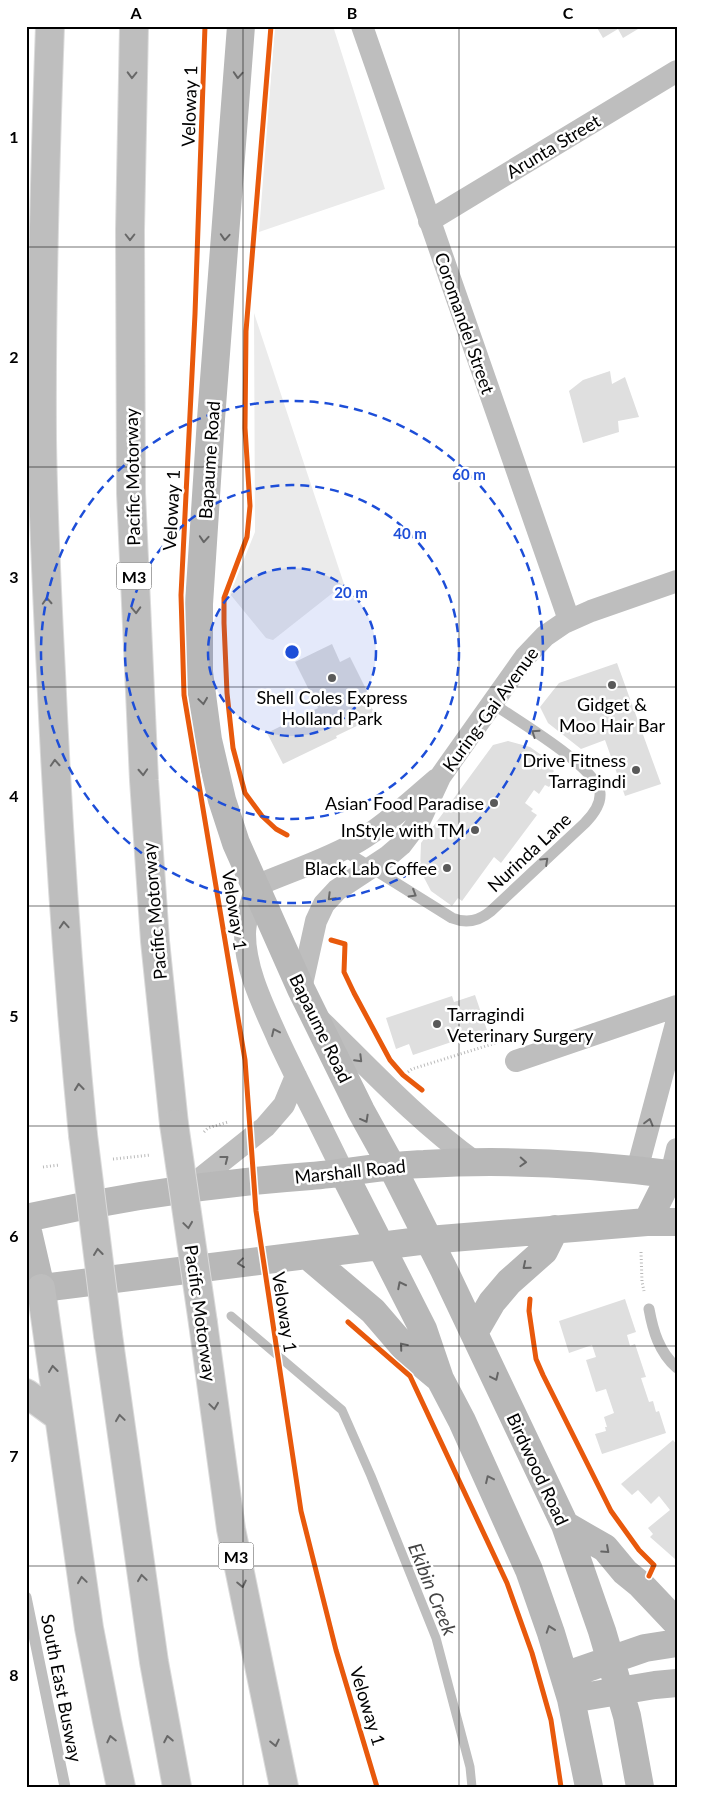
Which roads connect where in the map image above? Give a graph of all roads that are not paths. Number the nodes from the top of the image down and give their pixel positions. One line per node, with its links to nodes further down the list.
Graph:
1 (50, 26): 51 (highway, one-way to 1, bridge)
2 (134, 26): 52 (highway, Pacific Motorway / M3, one-way to 52, bridge)
3 (241, 26): 13 (main road, Bapaume Road, one-way to 13)
4 (362, 26): 6 (street, Coromandel Street)
5 (677, 71): 6 (street, Arunta Street)
6 (429, 221): 8 (street, Coromandel Street)
7 (677, 581): 8 (street, Kuring-Gai Avenue)
8 (569, 620): 9 (street, Kuring-Gai Avenue)
9 (492, 703): 10 (street, Kuring-Gai Avenue); 12 (lane, Nurinda Lane, one-way to 9)
10 (440, 777): 11 (street, Kuring-Gai Avenue); 12 (street, Kuring-Gai Avenue)
11 (343, 850): 12 (lane, Nurinda Lane); 13 (street, Kuring-Gai Avenue)
12 (371, 868): 14 (street, Kuring-Gai Avenue, one-way to 14)
13 (256, 886): 14 (main road, Bapaume Road); 19 (street, one-way to 13)
14 (307, 1001): 20 (street, one-way to 20); 22 (main road, Bapaume Road, one-way to 22)
15 (677, 1006): 18 (street)
16 (677, 1020): 17 (street)
17 (673, 1047): 23 (street, one-way to 17)
18 (516, 1061)
19 (296, 1076): 24 (street); 25 (street, one-way to 19)
20 (475, 1162): 22 (main road, Marshall Road); 23 (main road, Marshall Road, one-way to 23)
21 (675, 1166): 23 (main road, Marshall Road); 27 (main road)
22 (392, 1167): 24 (main road, Marshall Road); 31 (main road, Birdwood Road)
23 (637, 1170): 27 (main road)
24 (344, 1172): 25 (main road, Marshall Road); 32 (main road)
25 (187, 1189): 26 (main road, Marshall Road)
26 (26, 1218)
27 (647, 1222): 28 (main road); 30 (main road)
28 (677, 1222)
29 (26, 1223): 34 (main road)
30 (555, 1229): 31 (main road); 36 (main road, one-way to 36)
31 (428, 1240): 32 (main road); 36 (main road, Birdwood Road)
32 (381, 1246): 33 (main road); 38 (main road, one-way to 32)
33 (307, 1255): 34 (main road, one-way to 34); 38 (main road, one-way to 33)
34 (34, 1289): 40 (highway, one-way to 34)
35 (649, 1309): 37 (lane)
36 (474, 1333): 41 (main road, Birdwood Road, one-way to 41)
37 (677, 1368)
38 (440, 1379): 47 (main road, one-way to 38)
39 (26, 1392): 40 (highway)
40 (59, 1417): 50 (highway, one-way to 40)
41 (565, 1525): 43 (main road, one-way to 43); 45 (main road, Birdwood Road)
42 (26, 1597): 49 (lane, South East Busway)
43 (677, 1623)
44 (677, 1643): 45 (main road)
45 (610, 1660): 47 (main road); 48 (main road, Birdwood Road)
46 (677, 1683): 48 (main road)
47 (568, 1688): 48 (main road); 53 (main road)
48 (619, 1691): 54 (main road, Birdwood Road)
49 (65, 1787)
50 (121, 1787)
51 (177, 1787)
52 (284, 1787)
53 (589, 1787)
54 (640, 1787)

